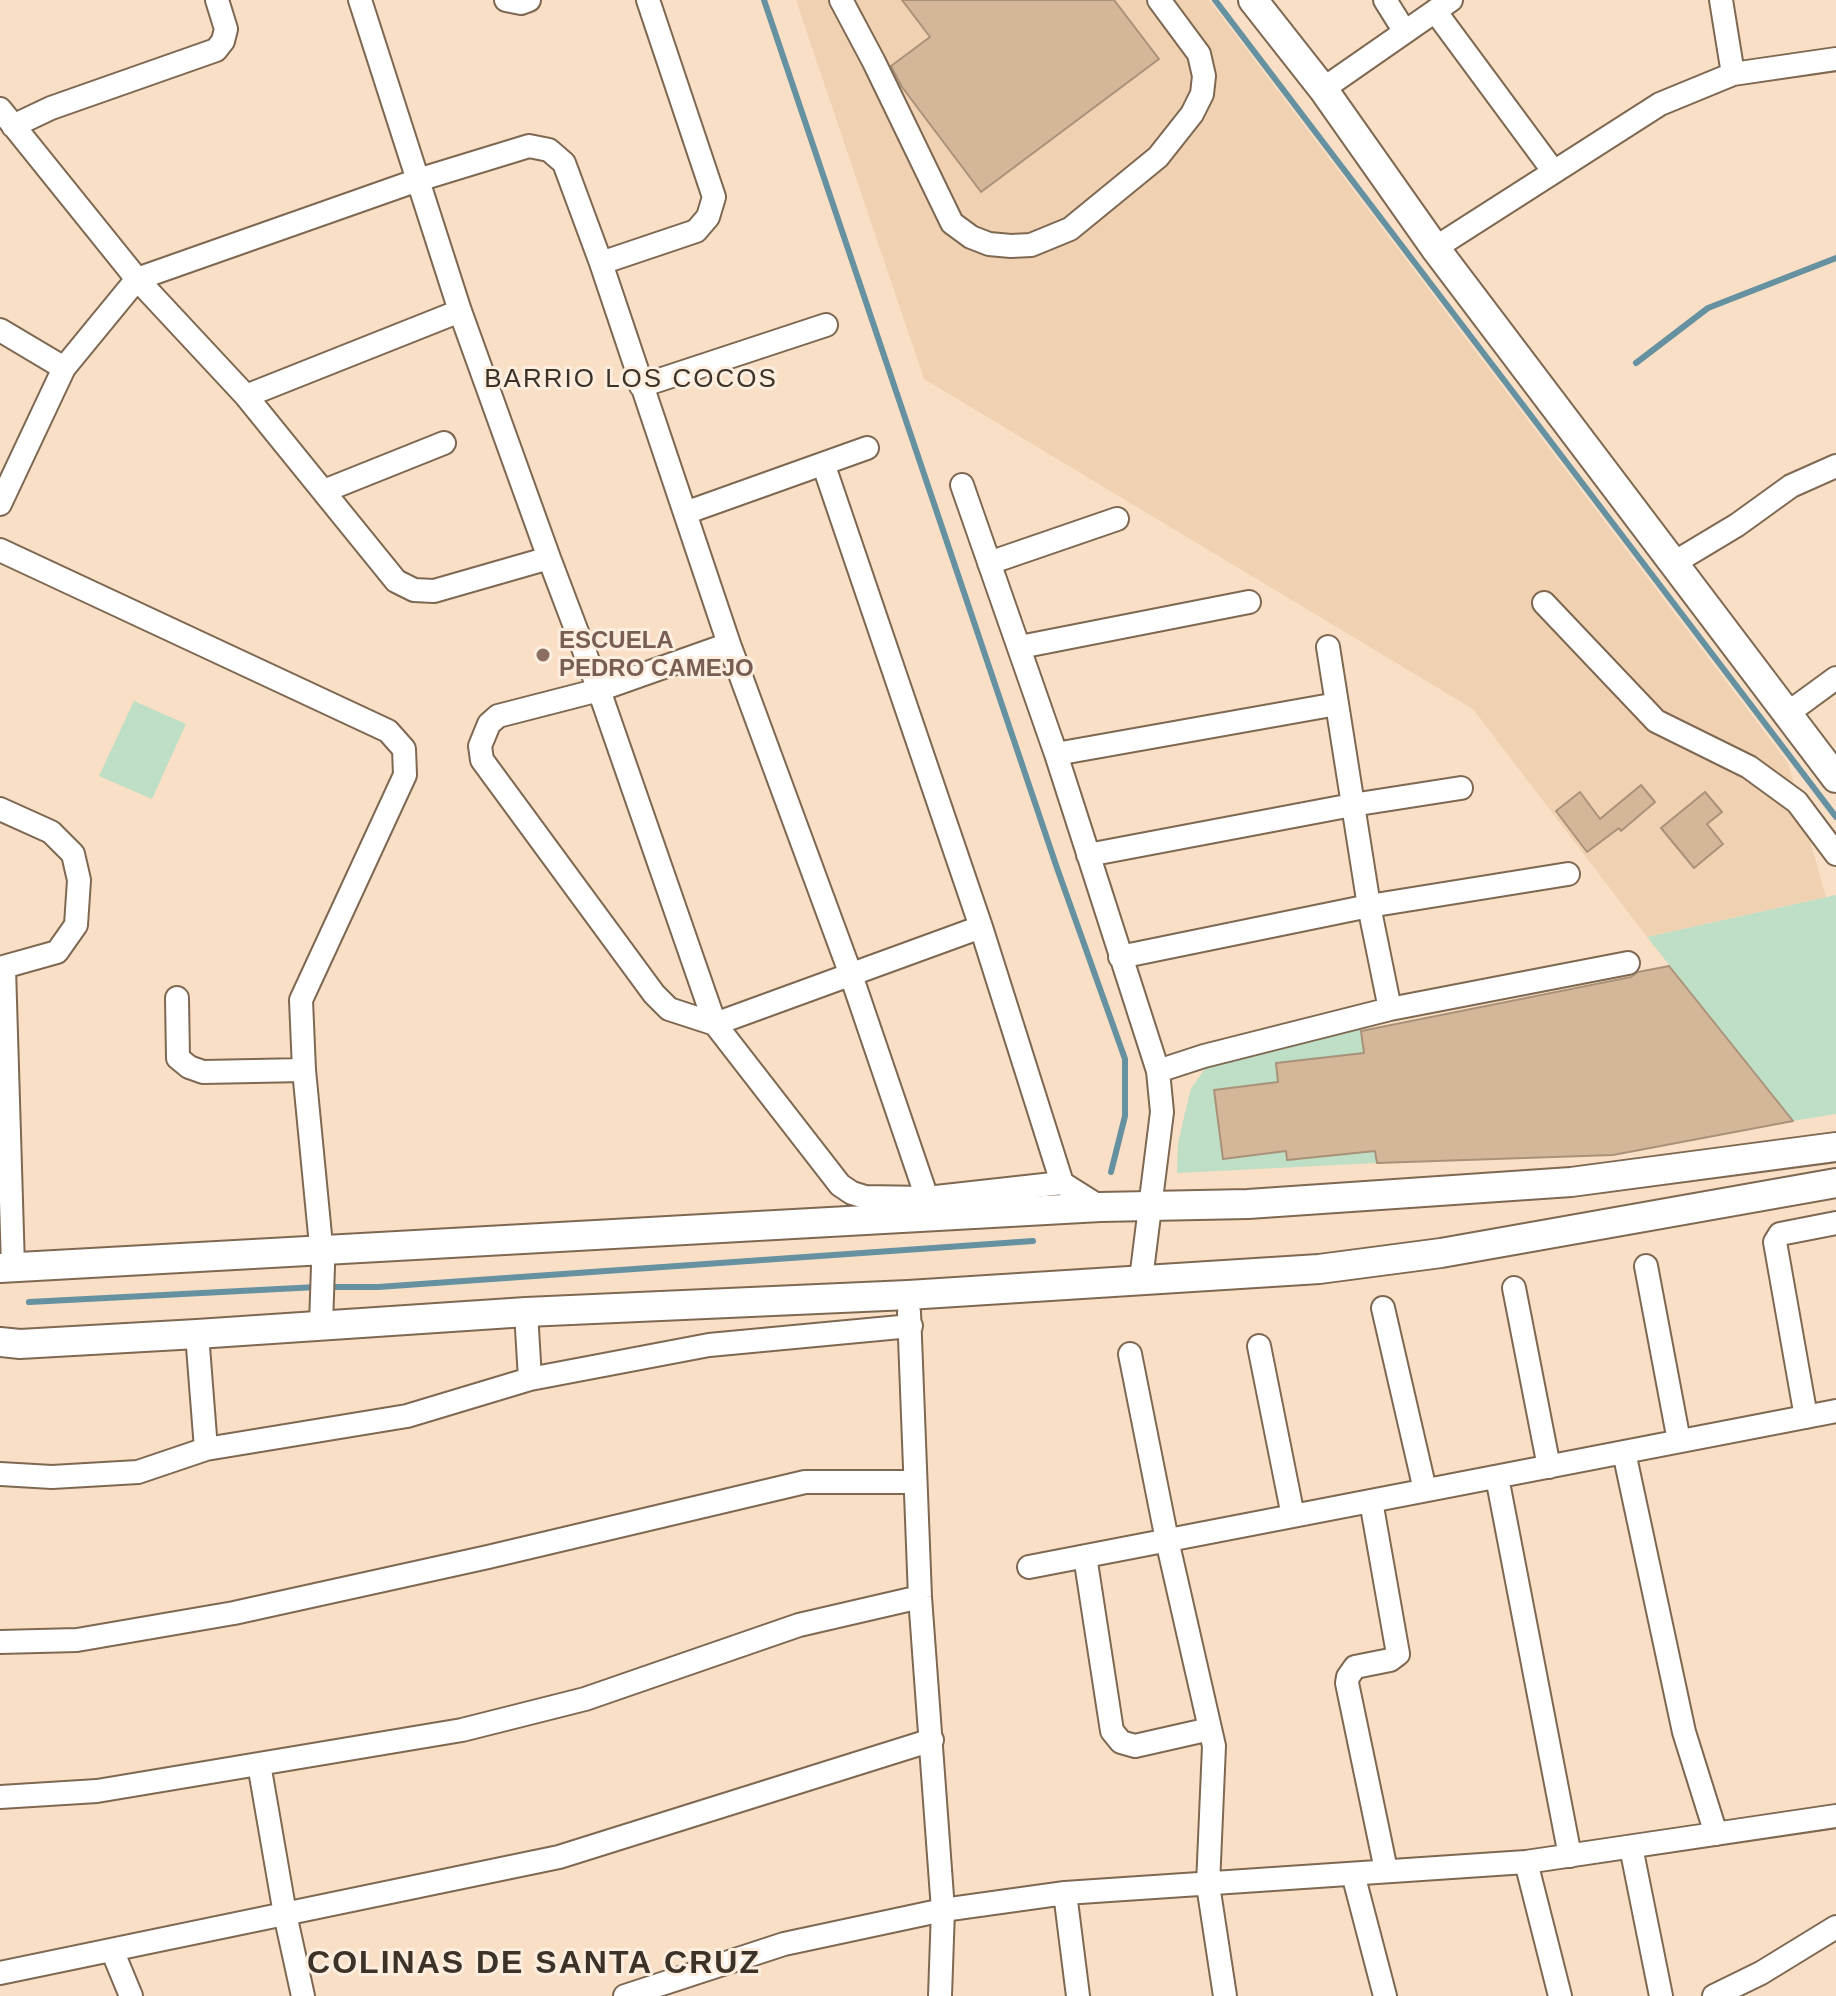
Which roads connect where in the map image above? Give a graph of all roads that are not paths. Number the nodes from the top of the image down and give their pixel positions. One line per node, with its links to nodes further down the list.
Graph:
1 (217, 0): 16 (street)
2 (360, 0): 18 (street)
3 (506, 0): 4 (street)
4 (529, 0)
5 (648, 0): 20 (street)
6 (841, 0): 7 (street)
7 (1159, 0)
8 (1253, 0): 15 (main road)
9 (1385, 0): 12 (street)
10 (1721, 0): 14 (street)
11 (1443, 5): 12 (street); 17 (street)
12 (1405, 32): 15 (street)
13 (1836, 59): 14 (street)
14 (1733, 74): 17 (street)
15 (1323, 89): 19 (main road)
16 (6, 118): 21 (street)
17 (1554, 172): 19 (street)
18 (418, 180): 20 (street); 21 (street); 22 (street)
19 (1435, 248): 40 (main road)
20 (601, 263): 26 (street)
21 (137, 279): 25 (street); 27 (street)
22 (460, 311): 27 (street); 38 (street)
23 (826, 325): 26 (street)
24 (0, 330): 25 (street)
25 (64, 368): 34 (street)
26 (641, 386): 35 (street)
27 (246, 396): 33 (street)
28 (444, 443): 33 (street)
29 (867, 448): 30 (street)
30 (824, 466): 35 (street); 59 (street)
31 (1836, 466): 40 (street)
32 (962, 485): 39 (street)
33 (324, 491): 38 (street)
34 (0, 504)
35 (685, 513): 43 (street)
36 (1117, 519): 39 (street)
37 (0, 550): 67 (street)
38 (549, 558): 47 (street)
39 (989, 563): 44 (street)
40 (1672, 564): 49 (main road)
41 (1249, 602): 44 (street)
42 (1544, 603): 55 (street)
43 (729, 644): 47 (street); 63 (street)
44 (1020, 647): 50 (street)
45 (1328, 647): 48 (street)
46 (1836, 678): 49 (street)
47 (599, 690): 66 (street); 66 (street)
48 (1337, 704): 50 (street); 53 (street)
49 (1788, 713): 51 (main road)
50 (1056, 754): 56 (street)
51 (1836, 778)
52 (1461, 788): 53 (street)
53 (1352, 805): 56 (street); 58 (street)
54 (0, 809): 62 (street)
55 (1836, 854)
56 (1088, 855): 60 (street)
57 (1568, 874): 58 (street)
58 (1369, 906): 60 (street); 65 (street)
59 (981, 927): 63 (street); 70 (street)
60 (1120, 957): 68 (street)
61 (1628, 963): 65 (street)
62 (2, 968): 78 (street)
63 (851, 975): 66 (street); 72 (street)
64 (177, 998): 67 (street)
65 (1390, 1009): 68 (street)
66 (715, 1024): 72 (street)
67 (304, 1070): 76 (street)
68 (1158, 1071): 73 (street)
69 (1836, 1147): 73 (main road)
70 (1062, 1183): 72 (street); 74 (street)
71 (1836, 1183): 79 (main road)
72 (927, 1198)
73 (1149, 1205): 74 (main road); 79 (street)
74 (1100, 1207): 76 (main road)
75 (1836, 1223): 92 (street)
76 (322, 1258): 78 (main road); 84 (street)
77 (1646, 1266): 93 (street)
78 (6, 1267)
79 (1141, 1279): 81 (main road)
80 (1514, 1288): 96 (street)
81 (908, 1295): 83 (main road); 85 (street)
82 (1383, 1308): 100 (street)
83 (526, 1312): 84 (main road); 90 (street)
84 (322, 1318): 86 (main road)
85 (911, 1326): 90 (street); 99 (street)
86 (197, 1334): 87 (main road); 94 (street)
87 (0, 1342)
88 (1259, 1346): 102 (street)
89 (1130, 1354): 103 (street)
90 (530, 1379): 94 (street)
91 (1836, 1411): 92 (street)
92 (1806, 1417): 93 (street)
93 (1679, 1441): 95 (street)
94 (206, 1449): 97 (street)
95 (1624, 1452): 96 (street); 113 (street)
96 (1549, 1467): 98 (street)
97 (0, 1474)
98 (1497, 1477): 100 (street); 115 (street)
99 (915, 1482): 106 (street); 107 (street)
100 (1425, 1490): 101 (street)
101 (1371, 1501): 102 (street); 117 (street)
102 (1293, 1516): 103 (street)
103 (1167, 1540): 104 (street); 108 (street)
104 (1085, 1556): 105 (street); 108 (street)
105 (1029, 1567)
106 (920, 1597): 109 (street); 110 (street)
107 (0, 1642)
108 (1210, 1729): 119 (street)
109 (932, 1740): 121 (street); 122 (street)
110 (259, 1764): 111 (street); 122 (street)
111 (0, 1797)
112 (1836, 1816): 113 (street)
113 (1716, 1834): 114 (street)
114 (1631, 1847): 115 (street); 134 (street)
115 (1570, 1856): 116 (street)
116 (1526, 1862): 117 (street); 133 (street)
117 (1386, 1870): 118 (street)
118 (1353, 1874): 119 (street); 132 (street)
119 (1208, 1885): 120 (street); 131 (street)
120 (1065, 1893): 121 (street); 130 (street)
121 (943, 1910): 128 (street); 129 (street)
122 (285, 1914): 124 (street); 127 (street)
123 (1836, 1927): 135 (street)
124 (112, 1950): 125 (street); 126 (street)
125 (0, 1973)
126 (131, 1996)
127 (303, 1996)
128 (625, 1996)
129 (940, 1996)
130 (1078, 1996)
131 (1225, 1996)
132 (1385, 1996)
133 (1560, 1996)
134 (1661, 1996)
135 (1714, 1996)

